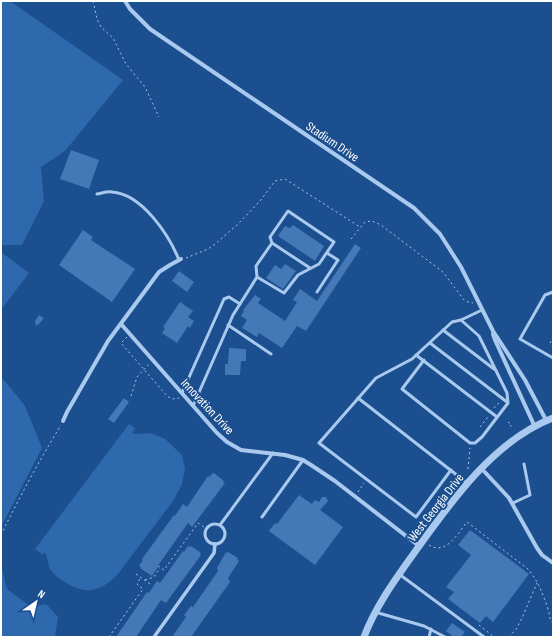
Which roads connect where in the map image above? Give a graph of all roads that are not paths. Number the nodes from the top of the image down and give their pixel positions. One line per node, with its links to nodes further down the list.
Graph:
1 (125, 1): 11 (street, Stadium Drive)
2 (97, 194): 5 (lane)
3 (272, 243): 4 (lane); 6 (lane); 7 (lane)
4 (327, 253): 6 (lane); 8 (lane)
5 (180, 260): 13 (street)
6 (310, 268): 7 (lane)
7 (257, 277): 10 (lane)
8 (317, 292)
9 (553, 292): 20 (lane)
10 (240, 304): 14 (lane); 23 (lane)
11 (482, 310): 12 (lane); 16 (street, Stadium Drive)
12 (461, 320): 15 (lane); 22 (lane)
13 (121, 324): 23 (street, Innovation Drive); 29 (street)
14 (228, 325): 18 (lane); 26 (lane)
15 (443, 330): 17 (lane); 22 (lane)
16 (493, 331): 28 (street, Stadium Drive); 30 (street, Stadium Drive)
17 (430, 343): 19 (lane); 25 (lane)
18 (271, 354)
19 (416, 355): 21 (lane); 24 (lane)
20 (553, 358)
21 (424, 360): 27 (lane); 27 (lane)
22 (496, 371): 25 (lane)
23 (182, 393): 26 (street, Innovation Drive)
24 (358, 398): 35 (lane); 35 (lane)
25 (508, 403): 27 (lane)
26 (193, 406): 31 (street, Innovation Drive)
27 (497, 417)
28 (549, 419): 30 (street, West Georgia Drive)
29 (63, 421)
30 (535, 427): 34 (street, West Georgia Drive)
31 (273, 453): 32 (street, Innovation Drive); 39 (lane)
32 (303, 460): 38 (lane); 41 (street, Innovation Drive)
33 (524, 464): 37 (lane)
34 (481, 468): 36 (street, West Georgia Drive); 37 (street)
35 (451, 470): 36 (lane)
36 (467, 483): 41 (street, West Georgia Drive)
37 (513, 503): 42 (street)
38 (262, 517)
39 (220, 526): 40 (lane); 40 (lane)
40 (214, 544): 46 (street)
41 (419, 546): 43 (street, West Georgia Drive)
42 (553, 563)
43 (399, 574): 44 (street, West Georgia Drive); 50 (lane)
44 (375, 612): 45 (lane); 47 (street, West Georgia Drive)
45 (431, 629): 48 (lane); 49 (lane)
46 (154, 637)
47 (364, 637)
48 (429, 637)
49 (445, 637)
50 (484, 637)

